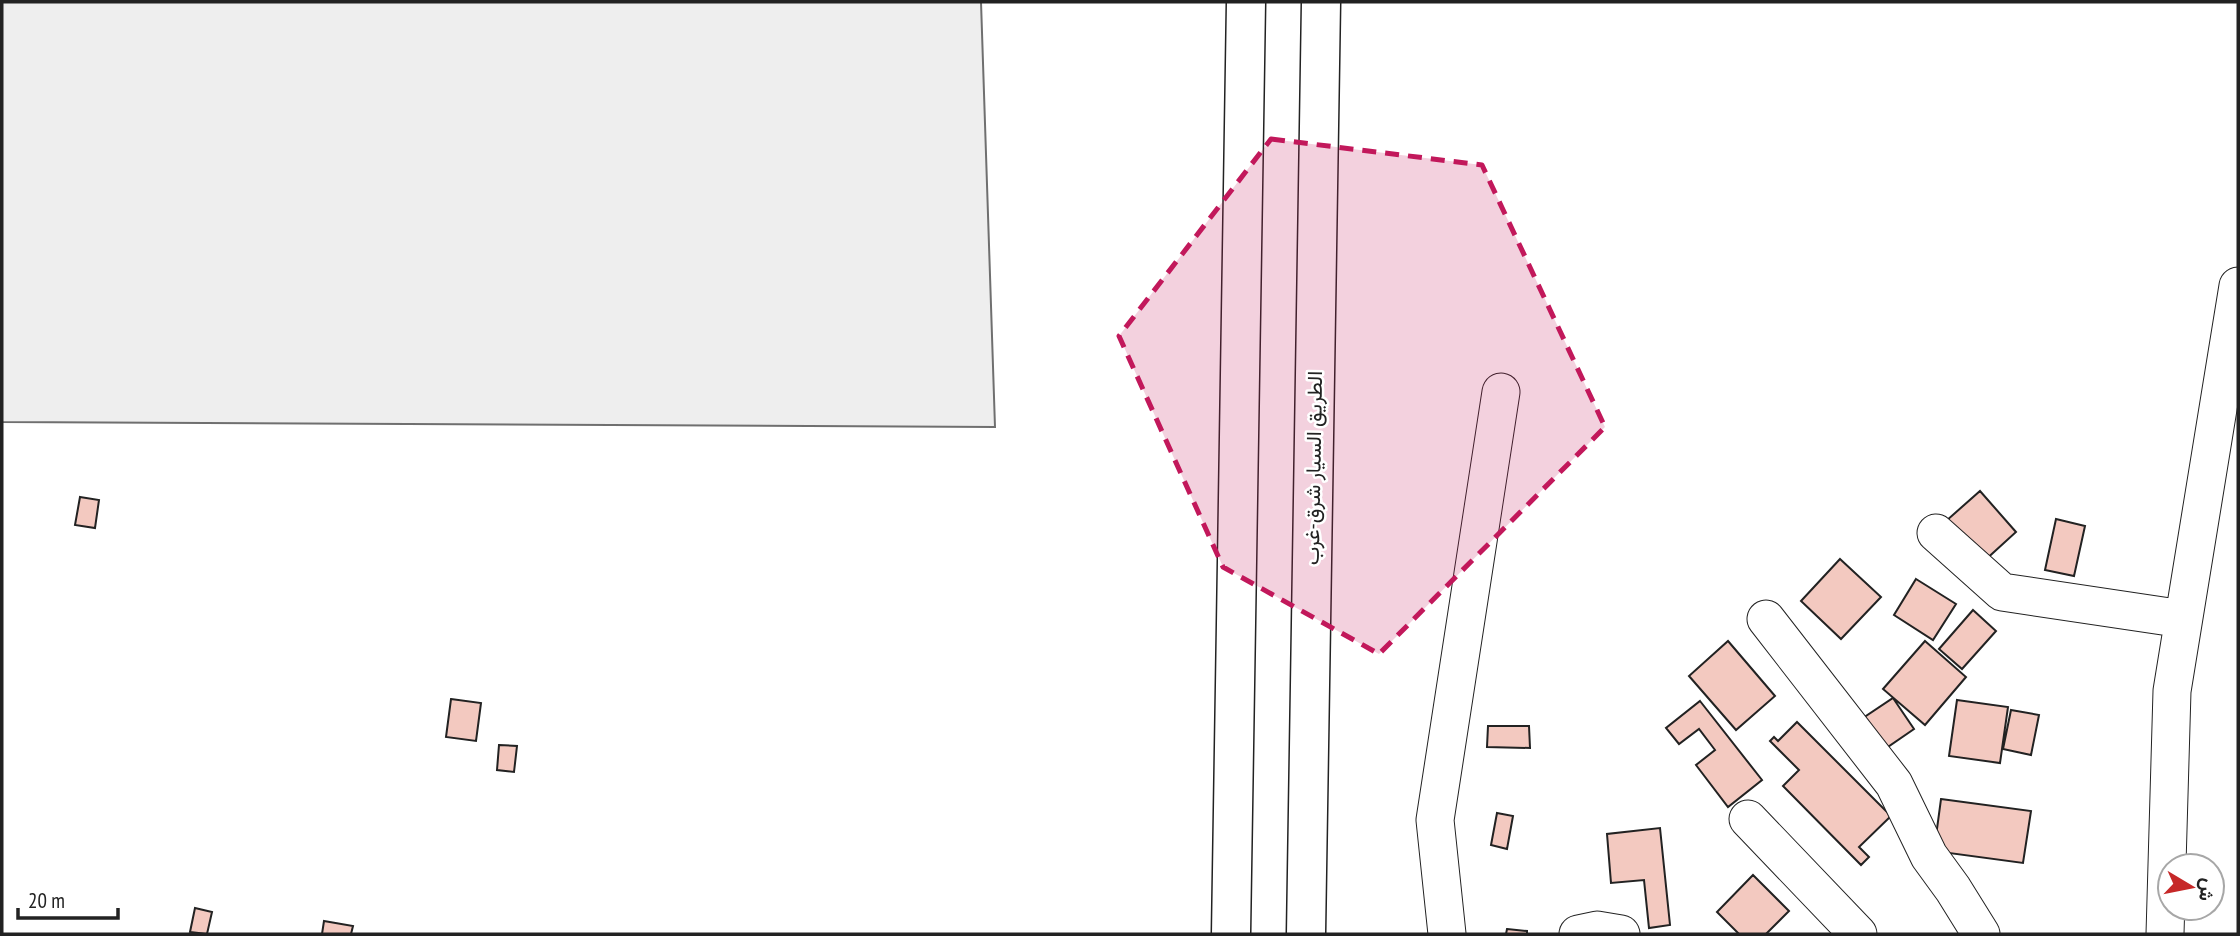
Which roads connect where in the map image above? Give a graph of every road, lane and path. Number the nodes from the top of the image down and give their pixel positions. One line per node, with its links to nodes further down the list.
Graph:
1 (1246, 2): 9 (highway)
2 (1321, 2): 10 (highway, الطريق السيار شرق-غرب)
3 (2238, 286): 6 (street)
4 (1501, 393): 11 (street)
5 (1936, 533): 6 (street)
6 (2183, 619): 16 (street)
7 (1766, 620): 15 (street)
8 (1748, 819): 14 (street)
9 (1231, 934)
10 (1306, 934)
11 (1447, 934)
12 (1578, 934): 13 (street)
13 (1620, 934)
14 (1858, 934)
15 (1980, 934)
16 (2165, 934)

